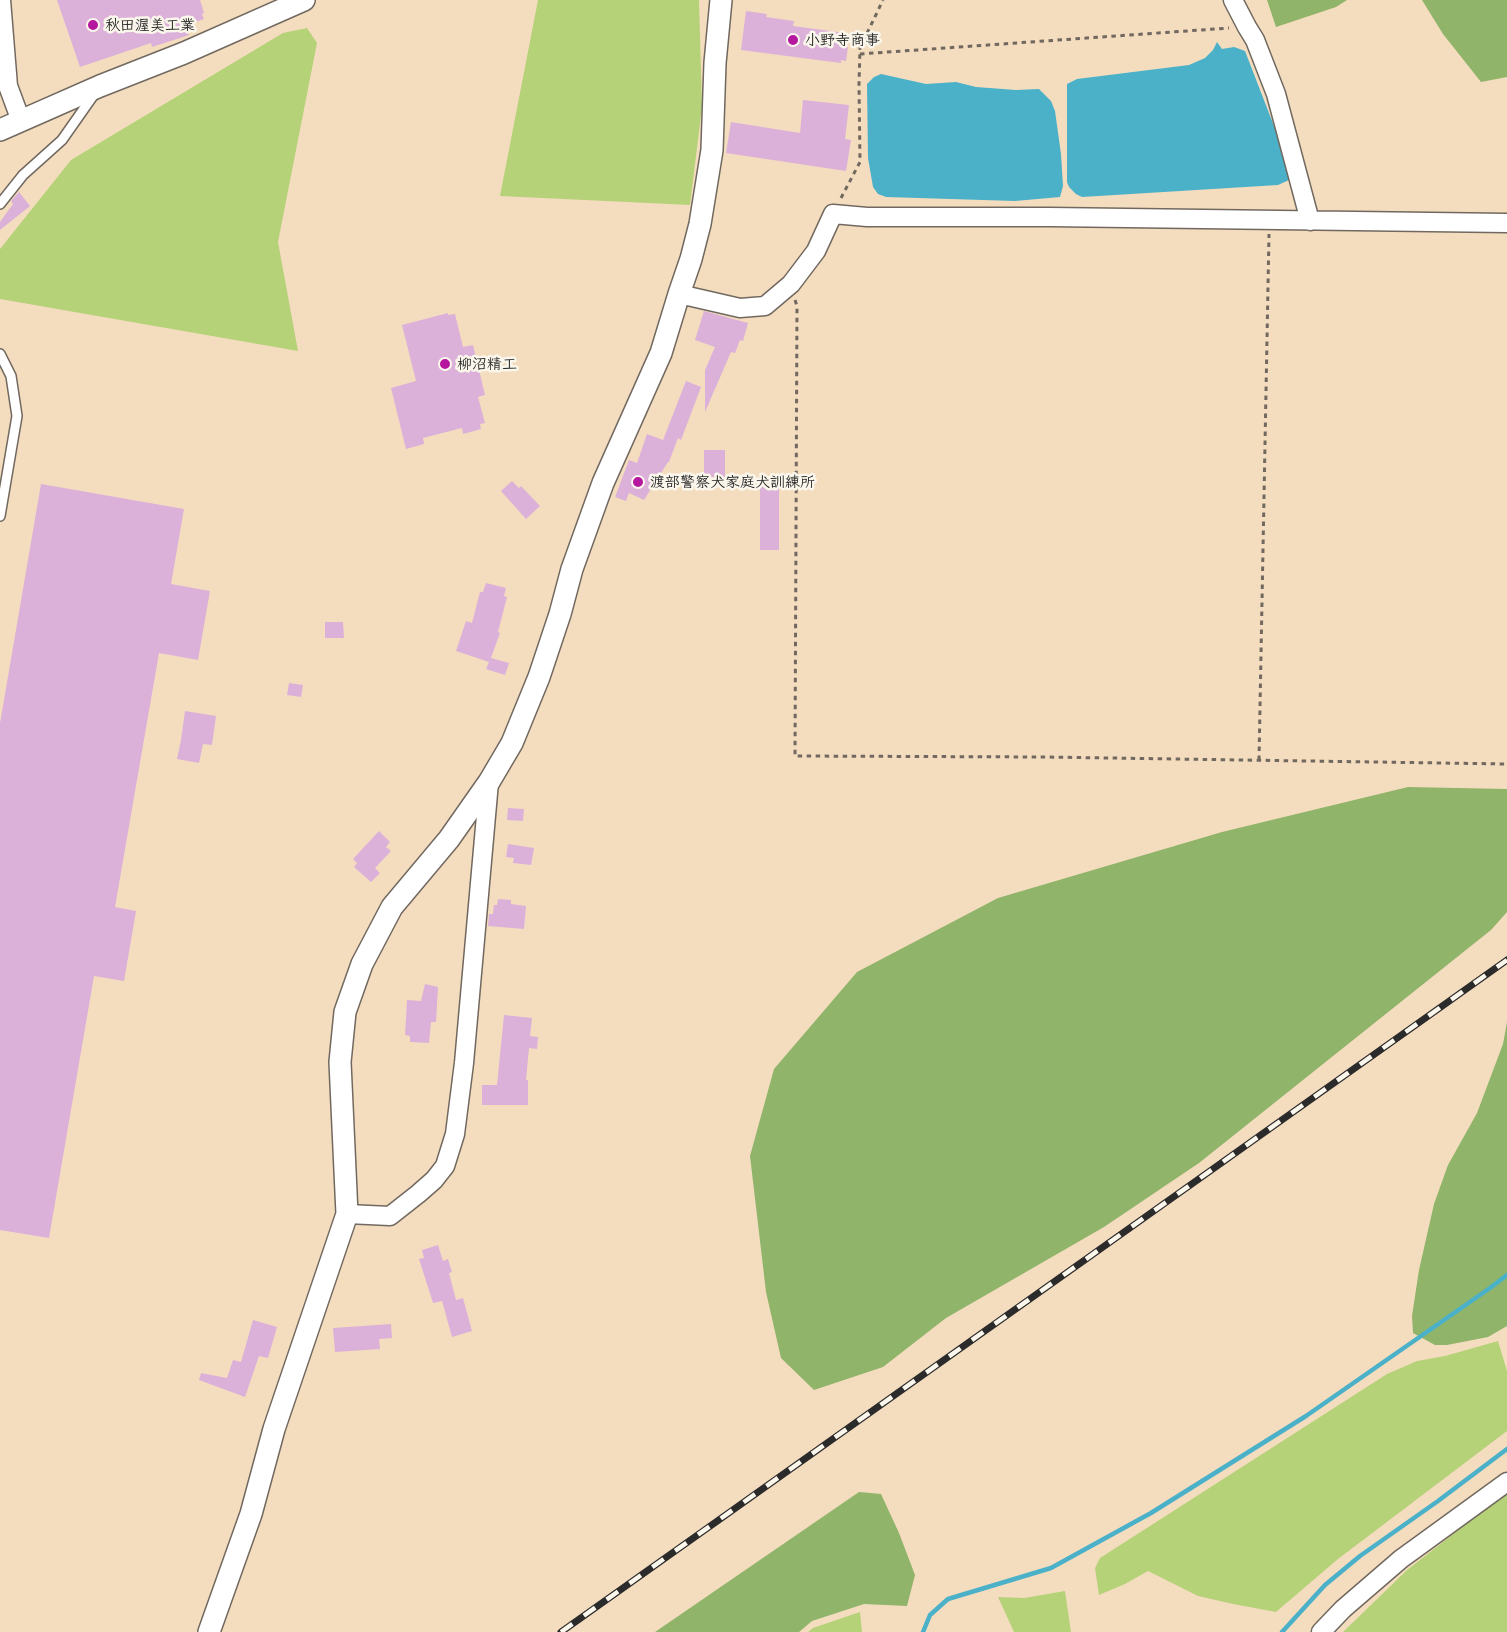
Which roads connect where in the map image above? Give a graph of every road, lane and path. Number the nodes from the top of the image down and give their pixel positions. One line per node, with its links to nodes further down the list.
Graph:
1 (1, 0): 9 (street)
2 (304, 0): 8 (street)
3 (721, 0): 17 (street)
4 (883, 0): 7 (path)
5 (1233, 0): 6 (street)
6 (1246, 27): 7 (path); 14 (street)
7 (860, 54): 12 (path)
8 (100, 86): 9 (street); 11 (lane)
9 (21, 122): 10 (street)
10 (0, 130)
11 (0, 204)
12 (833, 214): 13 (street); 16 (street)
13 (1269, 220): 14 (street); 20 (path)
14 (1310, 221): 15 (street)
15 (1507, 223)
16 (791, 284): 17 (street); 20 (path)
17 (679, 294): 22 (street)
18 (0, 354): 19 (lane)
19 (0, 516)
20 (1259, 760): 21 (path)
21 (1507, 764)
22 (489, 782): 23 (street); 23 (street)
23 (347, 1214): 25 (street)
24 (1507, 1482): 26 (street)
25 (209, 1632)
26 (1321, 1632)

